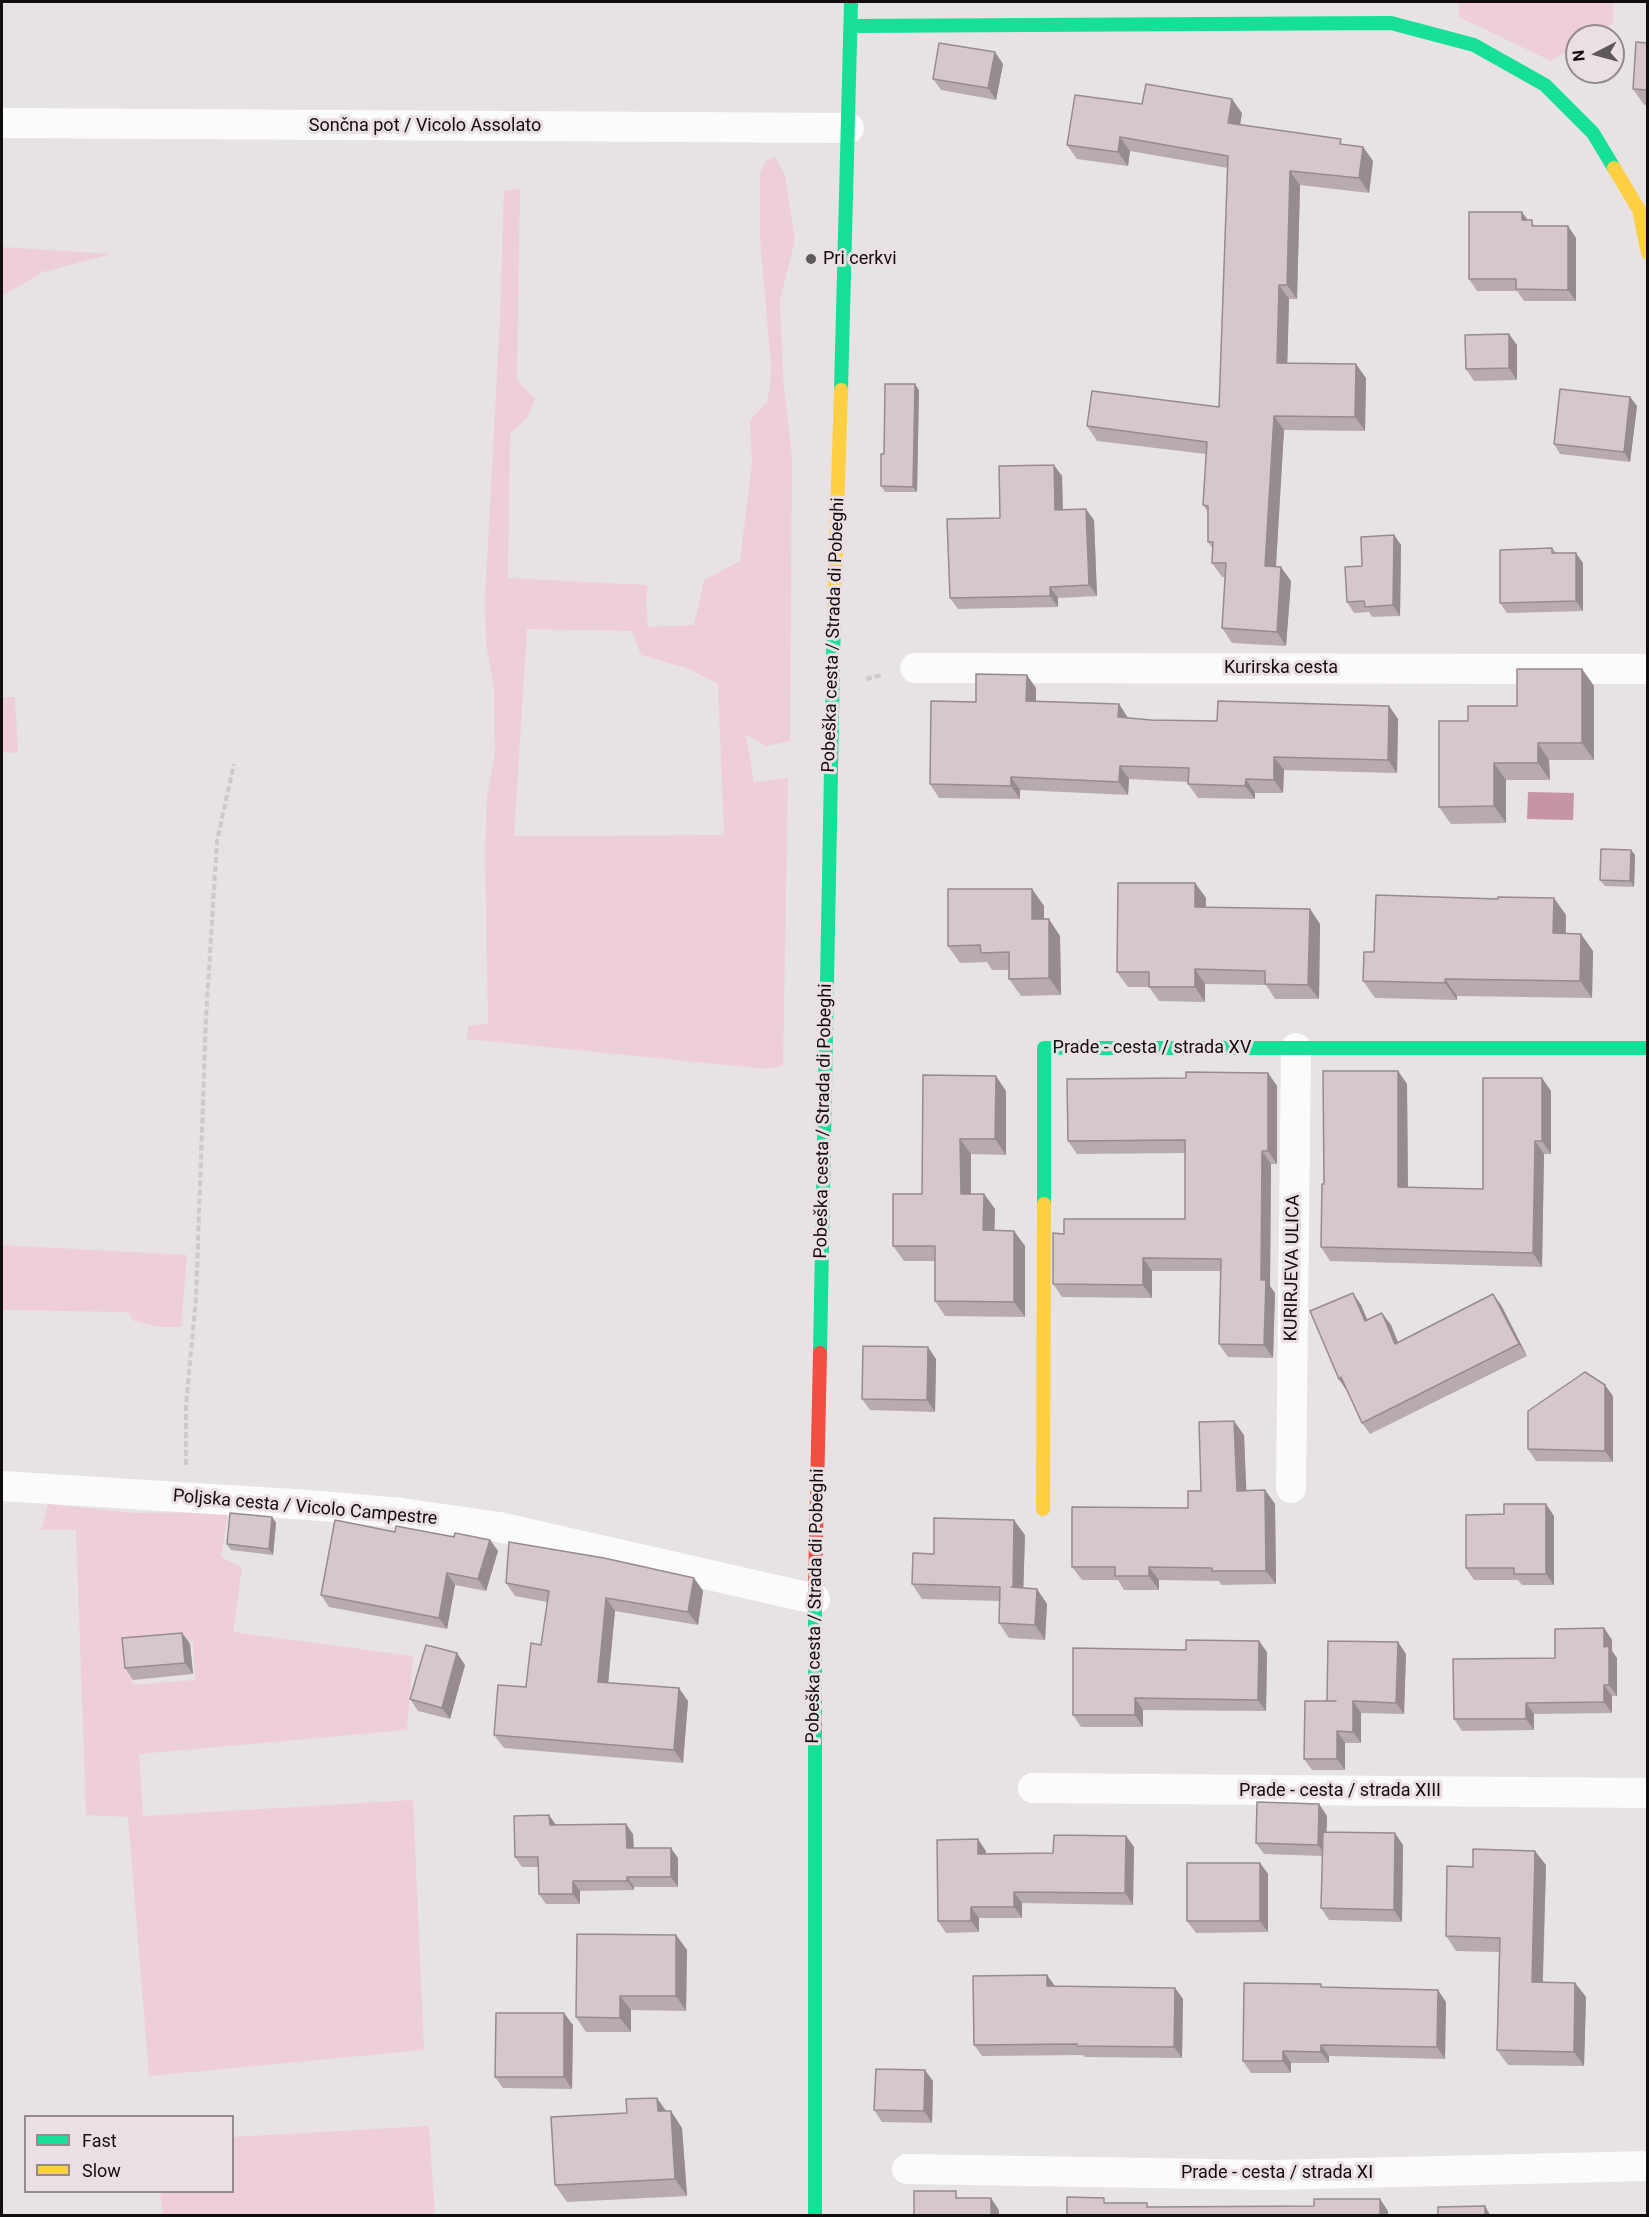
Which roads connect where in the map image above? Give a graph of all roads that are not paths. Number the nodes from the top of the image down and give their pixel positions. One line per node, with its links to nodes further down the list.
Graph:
1 (851, 2): 2 (street, Pobeška cesta / Strada di Pobeghi)
2 (851, 26): 4 (street, Pobeška cesta / Strada di Pobeghi); 5 (street)
3 (2, 123): 4 (street, Sončna pot / Vicolo Assolato)
4 (849, 128): 13 (street, Pobeška cesta / Strada di Pobeghi)
5 (1647, 253)
6 (915, 668): 7 (street, Kurirska cesta)
7 (1647, 669)
8 (1296, 1048): 9 (street, Prade - cesta / strada XV); 11 (street, KURIRJEVA ULICA); 12 (street, Prade - cesta / strada XV)
9 (1647, 1048)
10 (2, 1486): 13 (street, Poljska cesta / Vicolo Campestre)
11 (1291, 1488)
12 (1043, 1509)
13 (815, 1599): 18 (street, Pobeška cesta / Strada di Pobeghi)
14 (1033, 1788): 15 (street, Prade - cesta / strada XIII)
15 (1647, 1793)
16 (1647, 2166): 17 (street, Prade - cesta / strada XI)
17 (907, 2169)
18 (815, 2216)

